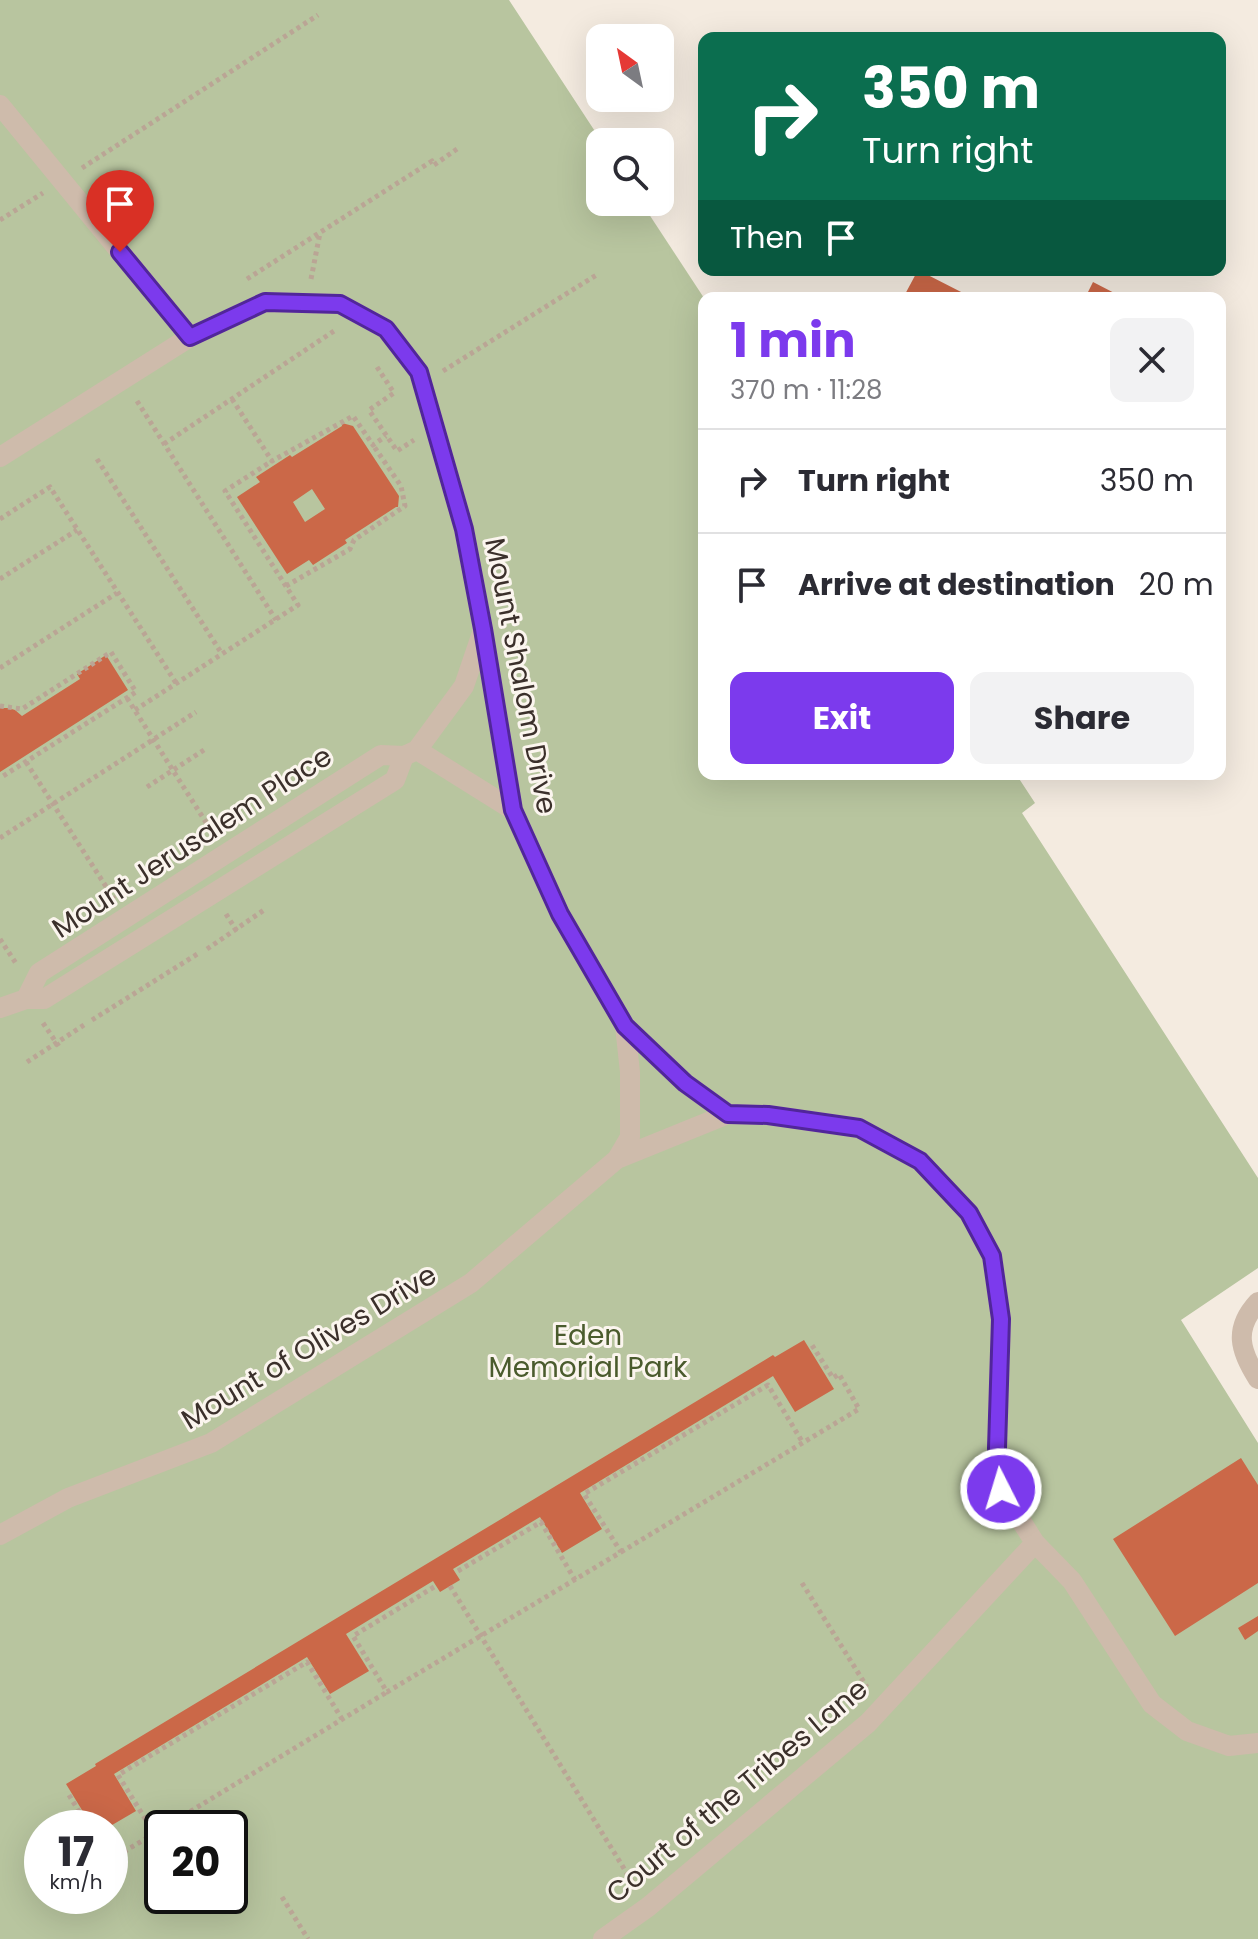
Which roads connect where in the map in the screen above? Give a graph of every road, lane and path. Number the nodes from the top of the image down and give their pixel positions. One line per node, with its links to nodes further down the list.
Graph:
1 (318, 15): 4 (path)
2 (0, 105): 4 (street)
3 (457, 149): 6 (path)
4 (62, 181): 5 (path); 11 (street)
5 (0, 220)
6 (320, 233): 8 (path); 9 (path)
7 (598, 274): 14 (path)
8 (243, 282)
9 (307, 303): 10 (street, Mount Shalom Drive); 11 (street, Mount Shalom Drive)
10 (357, 314): 14 (street, Mount Shalom Drive); 15 (path)
11 (190, 337): 13 (street, Mount Shalom Drive)
12 (377, 367): 17 (path)
13 (123, 380): 18 (path); 20 (street, Mount Shalom Drive)
14 (423, 384): 16 (street, Mount Shalom Drive)
15 (232, 399): 18 (path); 22 (path)
16 (435, 425): 17 (path); 29 (street, Mount Shalom Drive)
17 (386, 436): 19 (path)
18 (164, 444): 28 (path)
19 (373, 445): 22 (path); 26 (path)
20 (0, 457)
21 (97, 459): 30 (path)
22 (272, 461): 26 (path)
23 (0, 519): 24 (path)
24 (77, 530): 25 (path); 27 (path)
25 (0, 579)
26 (286, 586): 28 (path)
27 (118, 593): 31 (path); 32 (path)
28 (276, 620): 30 (path)
29 (483, 629): 39 (street, Mount Jerusalem Place); 45 (street, Mount Shalom Drive)
30 (222, 654): 32 (path)
31 (0, 668)
32 (176, 683): 35 (path)
33 (127, 698): 34 (path); 35 (path); 40 (path)
34 (0, 706)
35 (135, 710): 37 (path)
36 (196, 712): 37 (path)
37 (153, 740): 41 (path); 44 (path)
38 (204, 750): 41 (path)
39 (411, 753): 45 (street); 47 (street, Mount Jerusalem Place); 52 (street, Mount Jerusalem Place)
40 (26, 762): 42 (path); 44 (path)
41 (173, 770): 43 (path); 47 (path)
42 (0, 778)
43 (147, 787)
44 (53, 803): 46 (path); 49 (path)
45 (513, 810): 56 (street, Mount Shalom Drive)
46 (0, 838)
47 (226, 853): 49 (street, Mount Jerusalem Place)
48 (264, 910): 50 (path)
49 (126, 917): 52 (street, Mount Jerusalem Place)
50 (207, 949)
51 (199, 953): 54 (path)
52 (26, 999): 53 (street, Mount Jerusalem Place)
53 (0, 1008)
54 (92, 1020)
55 (84, 1025): 57 (path)
56 (625, 1026): 58 (street, Mount Shalom Drive); 59 (street)
57 (27, 1062)
58 (728, 1114): 59 (street, Mount of Olives Drive); 65 (street)
59 (617, 1159): 64 (street, Mount of Olives Drive)
60 (1258, 1302): 62 (street)
61 (810, 1342): 63 (path)
62 (1256, 1377)
63 (803, 1443): 66 (path); 66 (path)
64 (0, 1535)
65 (1035, 1543): 74 (street, Court of the Tribes Lane); 76 (street)
66 (621, 1552): 68 (path)
67 (458, 1571): 68 (path)
68 (575, 1580): 72 (path)
69 (802, 1583): 74 (path)
70 (450, 1586): 72 (path)
71 (434, 1587): 73 (path)
72 (481, 1635): 73 (path); 82 (path)
73 (387, 1692): 75 (path)
74 (880, 1709): 82 (street, Court of the Tribes Lane)
75 (342, 1719): 79 (path); 80 (path)
76 (1258, 1743)
77 (69, 1795): 78 (path)
78 (78, 1810)
79 (192, 1810)
80 (144, 1817)
81 (282, 1897): 83 (path)
82 (648, 1907): 84 (street, Court of the Tribes Lane)
83 (308, 1939)
84 (603, 1939)

